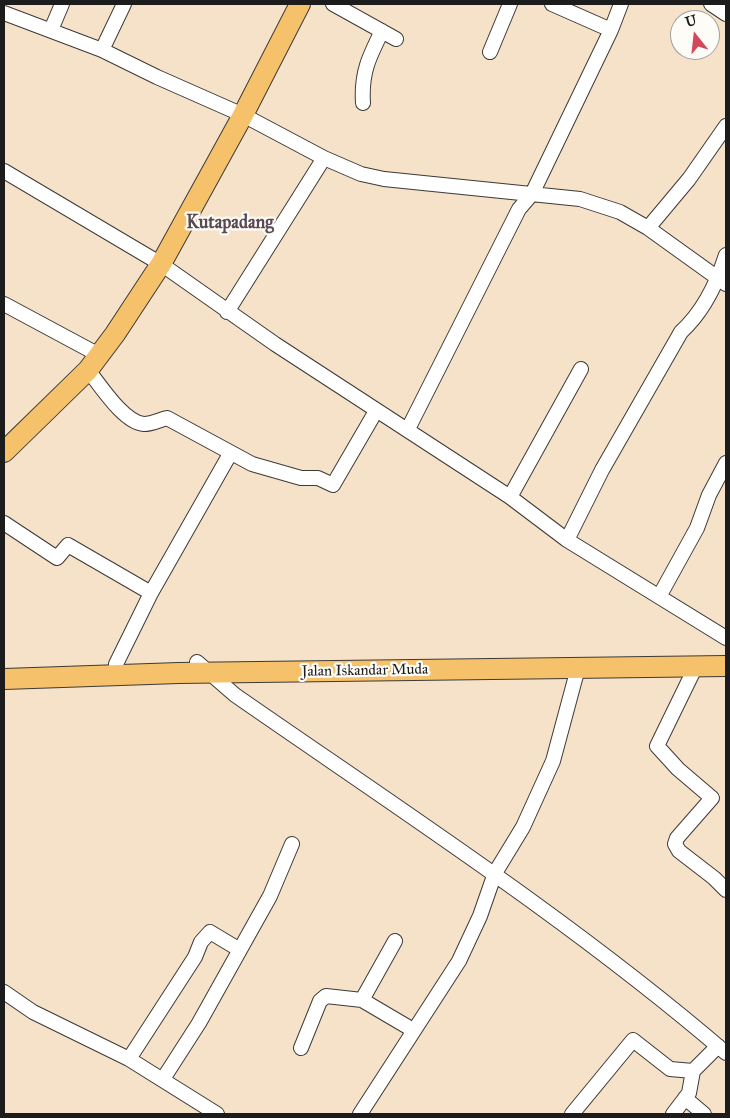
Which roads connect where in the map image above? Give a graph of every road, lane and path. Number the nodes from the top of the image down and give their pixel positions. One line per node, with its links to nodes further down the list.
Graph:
1 (62, 4): 11 (street)
2 (124, 4): 15 (street)
3 (300, 4): 18 (highway)
4 (333, 4): 13 (street)
5 (510, 4): 16 (street)
6 (552, 4): 12 (street)
7 (620, 4): 12 (street)
8 (711, 4): 9 (street)
9 (726, 14)
10 (5, 17): 11 (street)
11 (50, 30): 15 (street)
12 (611, 30): 22 (street)
13 (382, 31): 14 (street); 17 (street)
14 (396, 38)
15 (102, 50): 18 (street)
16 (490, 52)
17 (363, 103)
18 (243, 115): 20 (street); 25 (highway)
19 (726, 126): 23 (street)
20 (324, 158): 22 (street); 28 (street)
21 (4, 171): 25 (street)
22 (532, 194): 23 (street); 32 (street)
23 (648, 228): 26 (street)
24 (726, 255): 26 (street)
25 (161, 264): 28 (street); 29 (highway)
26 (722, 281): 38 (street)
27 (5, 307): 29 (street)
28 (227, 312): 31 (street)
29 (93, 363): 33 (highway); 34 (street)
30 (581, 369): 36 (street)
31 (376, 411): 32 (street); 34 (street)
32 (408, 430): 36 (street)
33 (4, 452)
34 (230, 454): 39 (street)
35 (726, 463): 40 (street)
36 (510, 497): 38 (street)
37 (4, 523): 39 (street)
38 (568, 540): 40 (street)
39 (151, 593): 43 (street)
40 (660, 595): 41 (street)
41 (726, 638)
42 (726, 656): 45 (highway, Jalan Iskandar Muda)
43 (116, 664): 45 (highway, Jalan Iskandar Muda); 48 (highway, Jalan Iskandar Muda)
44 (726, 666): 47 (highway, Jalan Iskandar Muda)
45 (202, 668): 46 (highway, Jalan Iskandar Muda); 48 (highway, Jalan Iskandar Muda); 51 (street)
46 (578, 668): 47 (highway, Jalan Iskandar Muda); 51 (street)
47 (696, 668): 52 (street)
48 (36, 672): 49 (highway, Jalan Iskandar Muda)
49 (9, 673)
50 (292, 844): 54 (street)
51 (495, 873): 57 (street); 59 (street)
52 (726, 890)
53 (394, 942): 56 (street)
54 (240, 950): 60 (street); 62 (street)
55 (4, 992): 60 (street)
56 (362, 1000): 57 (street); 58 (street)
57 (413, 1030): 65 (street)
58 (301, 1048)
59 (722, 1050): 61 (street)
60 (129, 1059): 62 (street)
61 (693, 1071): 63 (street); 66 (street)
62 (163, 1079): 64 (street)
63 (687, 1096): 67 (street); 68 (street)
64 (217, 1114)
65 (360, 1114)
66 (572, 1114)
67 (673, 1114)
68 (704, 1114)

